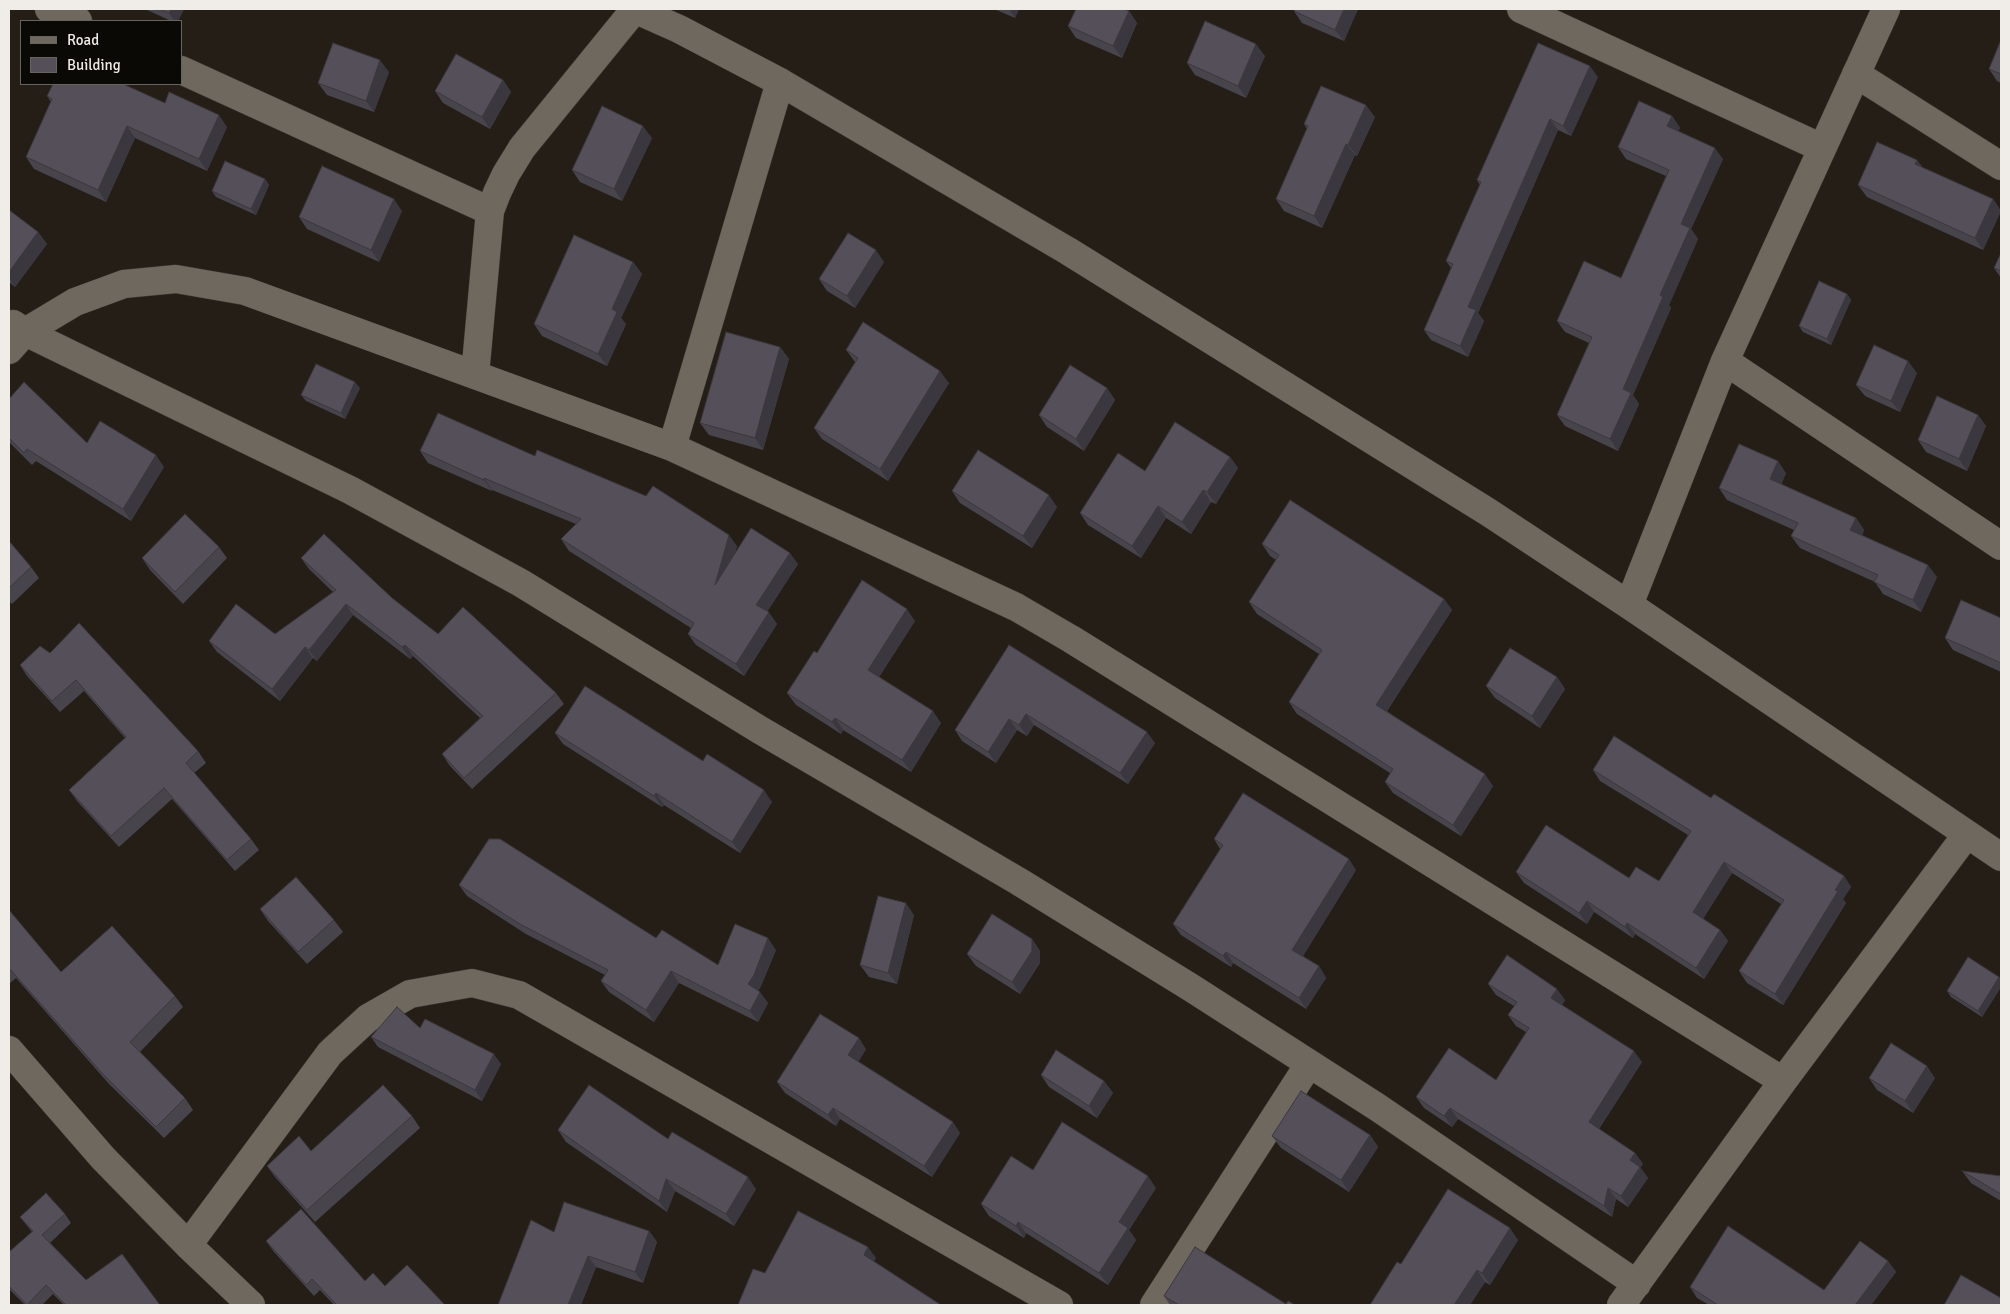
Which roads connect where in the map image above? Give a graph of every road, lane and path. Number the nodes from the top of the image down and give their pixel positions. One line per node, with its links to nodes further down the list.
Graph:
1 (49, 9): 6 (street)
2 (635, 9): 5 (street); 12 (street)
3 (1521, 9): 10 (street)
4 (1886, 9): 8 (street)
5 (683, 19): 9 (street)
6 (76, 20)
7 (182, 70): 12 (street)
8 (1856, 74): 10 (street); 11 (street)
9 (780, 82): 16 (street); 18 (street)
10 (1822, 148): 14 (street)
11 (2001, 166)
12 (490, 211): 15 (street)
13 (14, 334): 15 (street); 22 (street)
14 (1725, 361): 17 (street); 18 (street)
15 (475, 376): 16 (street)
16 (672, 447): 23 (street)
17 (2001, 546)
18 (1629, 605): 19 (street)
19 (1967, 834): 20 (street); 23 (street)
20 (2001, 857)
21 (9, 1050): 24 (street)
22 (1309, 1064): 25 (street); 28 (street)
23 (1783, 1081): 25 (street)
24 (188, 1245): 26 (street); 27 (street)
25 (1637, 1284): 29 (street)
26 (251, 1305)
27 (1059, 1305)
28 (1154, 1305)
29 (1622, 1305)

